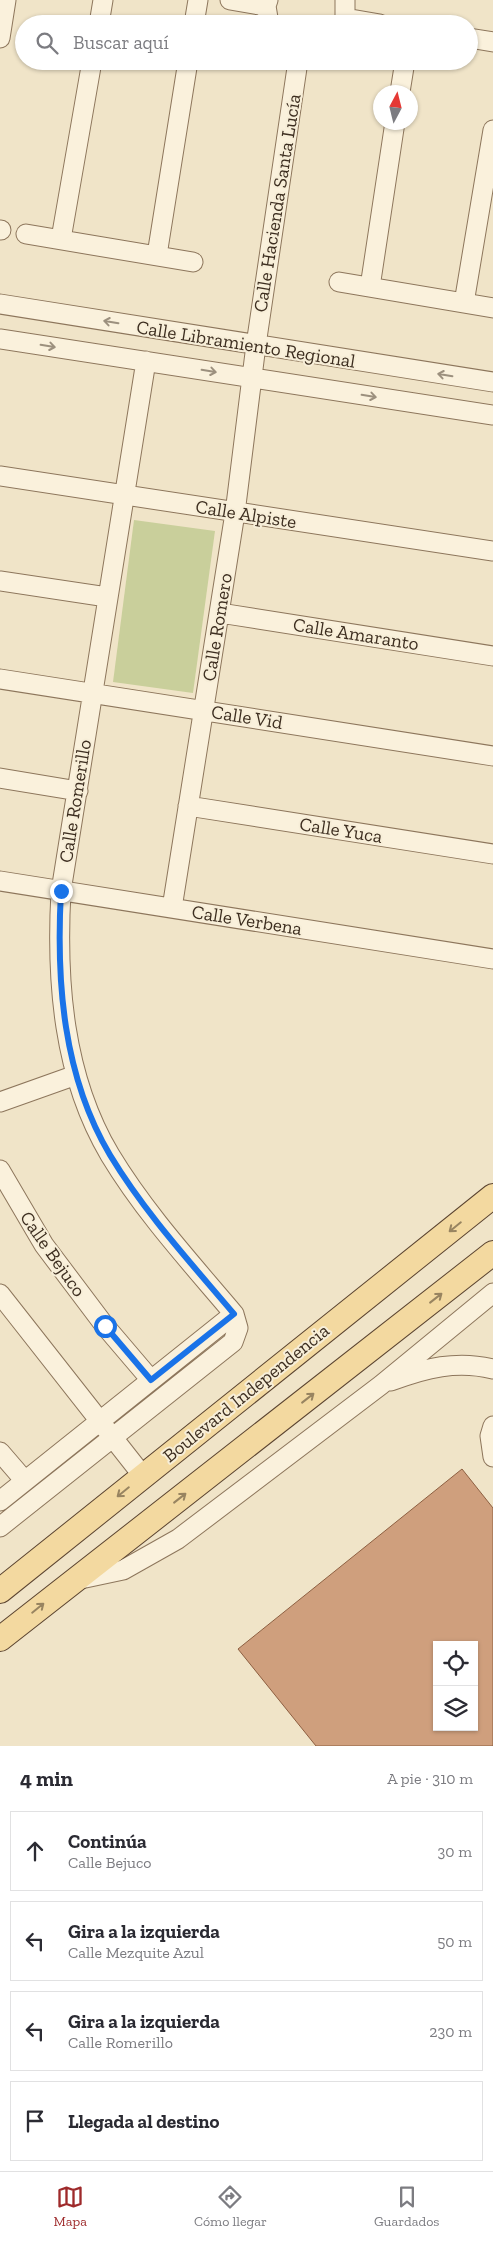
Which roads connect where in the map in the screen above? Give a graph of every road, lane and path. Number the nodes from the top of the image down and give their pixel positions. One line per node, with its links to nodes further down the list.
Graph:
1 (6, 0): 8 (street)
2 (103, 0): 6 (street)
3 (198, 0): 7 (street)
4 (230, 0): 5 (street)
5 (268, 10)
6 (100, 15)
7 (196, 15)
8 (0, 38)
9 (478, 40): 10 (street)
10 (493, 42)
11 (90, 70): 19 (street)
12 (187, 70): 20 (street)
13 (297, 70): 28 (street, Calle Hacienda Santa Lucía)
14 (404, 70): 15 (street)
15 (401, 85)
16 (394, 130): 23 (street)
17 (493, 130): 24 (street)
18 (26, 234): 19 (street)
19 (61, 239): 20 (street)
20 (157, 255): 21 (street)
21 (193, 262)
22 (339, 282): 23 (street)
23 (370, 287): 24 (street)
24 (464, 303): 26 (street)
25 (0, 304): 28 (street, Calle Libramiento Regional, one-way to 25)
26 (493, 308)
27 (0, 339): 29 (street, Calle Libramiento Regional, one-way to 29)
28 (256, 345): 30 (street, Calle Romero); 31 (street, Calle Libramiento Regional, one-way to 28)
29 (146, 361): 30 (street, Calle Libramiento Regional, one-way to 30); 34 (street, Calle Romerillo)
30 (252, 377): 32 (street, Calle Libramiento Regional, one-way to 32); 35 (street, Calle Romero)
31 (493, 382)
32 (493, 415)
33 (0, 476): 34 (street, Calle Alpiste)
34 (124, 495): 35 (street, Calle Alpiste); 38 (street, Calle Romerillo)
35 (235, 513): 36 (street, Calle Alpiste); 39 (street, Calle Romero)
36 (493, 551)
37 (0, 580): 38 (street)
38 (107, 597): 42 (street, Calle Romerillo)
39 (220, 614): 40 (street, Calle Amaranto); 43 (street, Calle Romero)
40 (493, 656)
41 (0, 679): 42 (street, Calle Vid)
42 (92, 693): 43 (street, Calle Vid); 46 (street, Calle Romerillo)
43 (204, 710): 44 (street, Calle Vid); 47 (street, Calle Romero)
44 (493, 756)
45 (0, 778): 46 (street)
46 (78, 791): 50 (street, Calle Romerillo)
47 (188, 806): 48 (street, Calle Yuca); 51 (street, Calle Romero)
48 (493, 854)
49 (0, 882): 50 (street, Calle Verbena)
50 (61, 891): 51 (street, Calle Verbena); 53 (street, Calle Romerillo)
51 (172, 908): 52 (street, Calle Verbena)
52 (493, 959)
53 (76, 1075): 54 (street); 60 (street, Calle Romerillo)
54 (0, 1102)
55 (0, 1170): 62 (street, Calle Bejuco)
56 (493, 1196): 69 (main road, Boulevard Independencia, one-way to 69)
57 (493, 1253): 73 (main road, one-way to 57)
58 (493, 1293): 63 (street)
59 (1, 1300): 64 (street)
60 (234, 1314): 62 (street); 66 (street)
61 (493, 1369): 63 (street)
62 (151, 1380): 64 (street)
63 (381, 1385): 73 (street)
64 (101, 1420): 66 (street); 70 (street)
65 (493, 1426): 68 (street)
66 (113, 1436): 69 (street); 72 (street)
67 (0, 1452): 70 (street)
68 (493, 1457)
69 (143, 1476): 74 (main road, Boulevard Independencia, one-way to 74)
70 (25, 1482): 71 (street)
71 (0, 1501)
72 (0, 1527)
73 (73, 1581): 75 (main road, one-way to 73)
74 (0, 1591)
75 (0, 1639)

